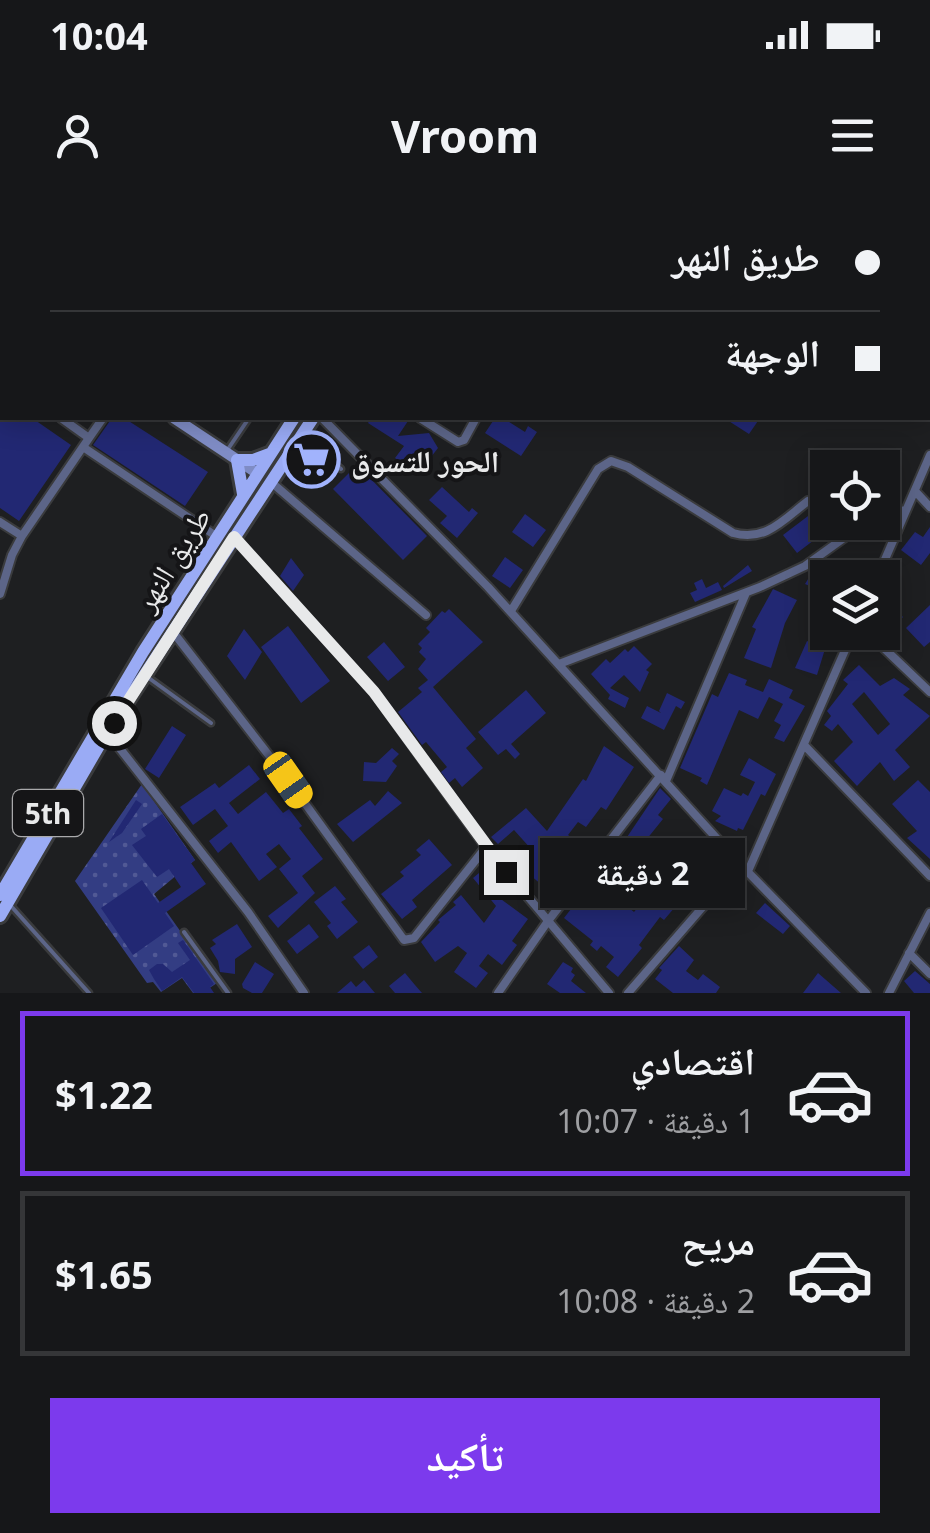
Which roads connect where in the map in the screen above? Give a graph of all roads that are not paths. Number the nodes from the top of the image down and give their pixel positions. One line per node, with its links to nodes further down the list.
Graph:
1 (63, 420): 11 (street)
2 (102, 420): 11 (street)
3 (177, 420): 14 (main road)
4 (248, 420): 14 (lane)
5 (293, 420): 12 (main road, طريق النهر)
6 (312, 420): 10 (main road, طريق النهر)
7 (324, 420): 32 (street)
8 (423, 420): 9 (street)
9 (475, 420)
10 (302, 435): 15 (lane); 17 (main road, طريق النهر)
11 (86, 442): 25 (street); 26 (street)
12 (271, 453): 14 (main road); 16 (main road, طريق النهر)
13 (930, 455): 18 (street)
14 (231, 457): 16 (main road); 19 (main road)
15 (341, 468)
16 (257, 473): 19 (main road, طريق النهر)
17 (270, 482): 27 (main road, طريق النهر); 33 (street)
18 (914, 491): 21 (street); 22 (street)
19 (244, 494): 26 (main road, طريق النهر)
20 (808, 501): 32 (street)
21 (930, 507)
22 (906, 510): 23 (street); 29 (street)
23 (900, 511)
24 (0, 522): 25 (street)
25 (22, 536): 31 (street)
26 (216, 536): 41 (main road, طريق النهر)
27 (234, 537): 34 (main road, طريق النهر); 44 (street)
28 (841, 540): 30 (street)
29 (884, 560)
30 (746, 593): 37 (street); 43 (street)
31 (0, 594)
32 (510, 612): 37 (street)
33 (426, 615)
34 (173, 632): 38 (main road, طريق النهر); 44 (street)
35 (845, 650): 42 (street)
36 (886, 650): 39 (street)
37 (559, 664): 43 (street)
38 (146, 676): 40 (lane); 41 (main road, طريق النهر)
39 (930, 692)
40 (211, 724)
41 (102, 732): 47 (main road, 5th); 55 (street)
42 (805, 746): 45 (street); 46 (street)
43 (664, 778): 45 (street); 49 (street)
44 (486, 847): 49 (street)
45 (745, 867): 58 (street); 59 (street)
46 (930, 876)
47 (2, 907): 53 (lane)
48 (930, 913): 51 (street)
49 (548, 921): 56 (street); 57 (street)
50 (184, 932): 54 (lane)
51 (909, 954): 52 (street); 60 (street)
52 (930, 974)
53 (89, 993)
54 (228, 993)
55 (304, 993)
56 (498, 993)
57 (608, 993)
58 (628, 993)
59 (866, 993)
60 (889, 993)

